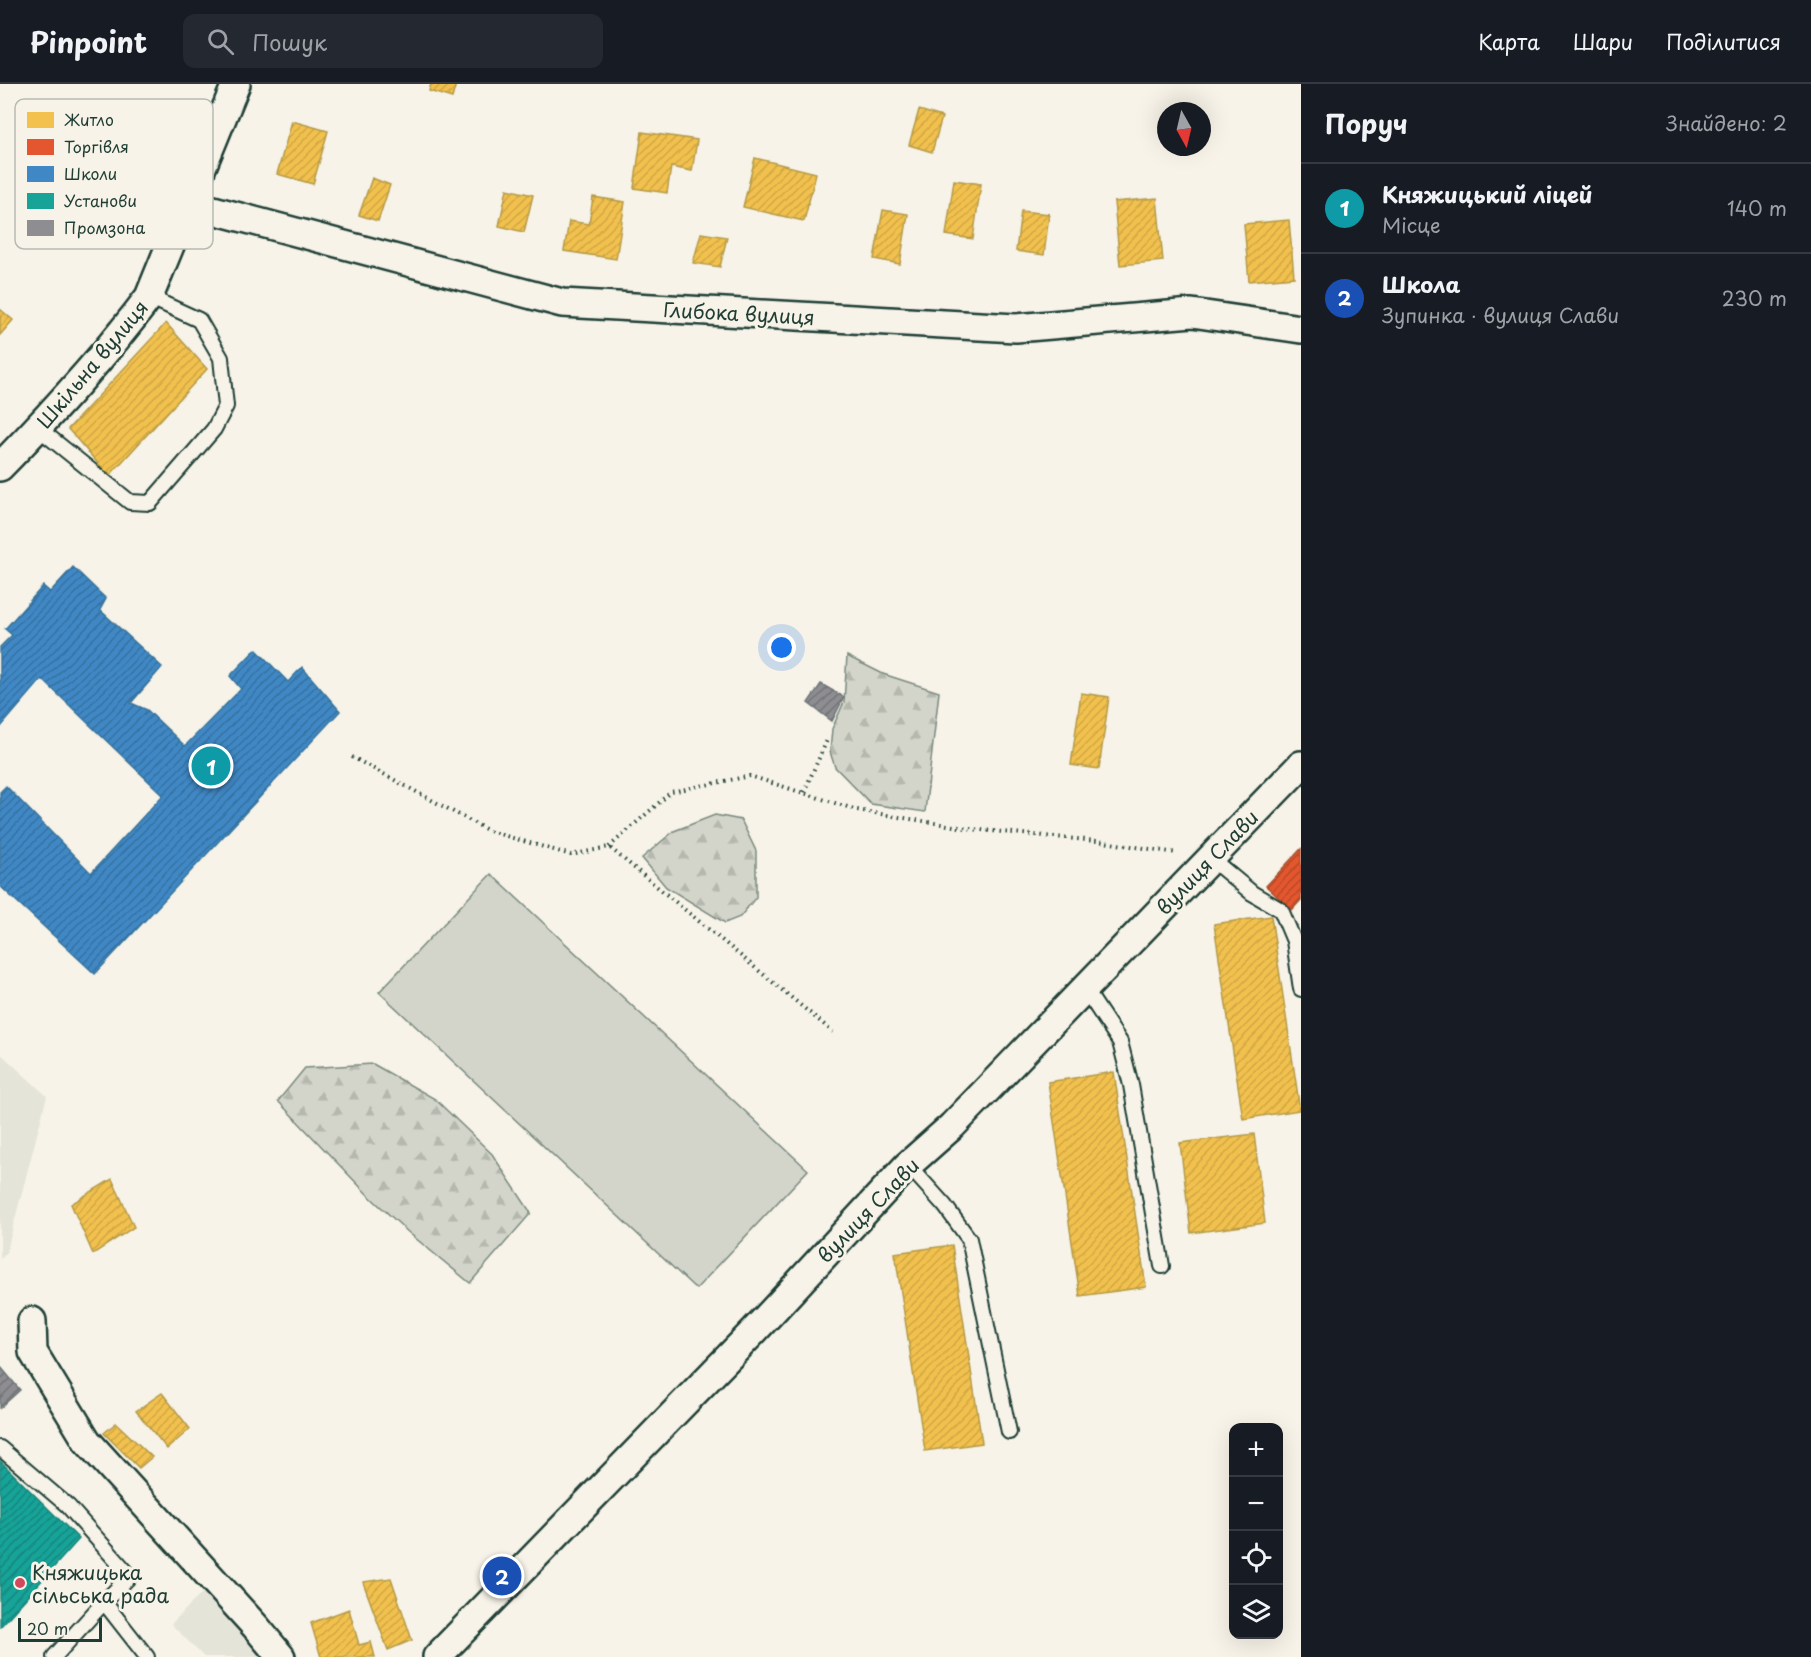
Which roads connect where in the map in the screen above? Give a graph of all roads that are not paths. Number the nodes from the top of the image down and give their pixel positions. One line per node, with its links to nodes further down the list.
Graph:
1 (236, 84): 2 (street, Шкільна вулиця)
2 (213, 140)
3 (213, 210): 6 (street, Глибока вулиця)
4 (168, 249): 5 (street, Шкільна вулиця)
5 (149, 297): 7 (street, Шкільна вулиця); 7 (lane)
6 (1301, 329)
7 (38, 428): 8 (street, Шкільна вулиця)
8 (0, 466)
9 (1301, 765): 10 (street, вулиця Слави)
10 (1210, 858): 11 (street, вулиця Слави); 12 (lane)
11 (1084, 989): 13 (street, вулиця Слави); 14 (lane)
12 (1301, 989)
13 (908, 1165): 16 (lane); 22 (street, вулиця Слави)
14 (1162, 1266)
15 (32, 1321): 21 (street)
16 (1009, 1432)
17 (0, 1448): 18 (lane)
18 (105, 1602): 19 (lane); 20 (lane)
19 (54, 1657)
20 (147, 1657)
21 (281, 1657)
22 (437, 1657)

